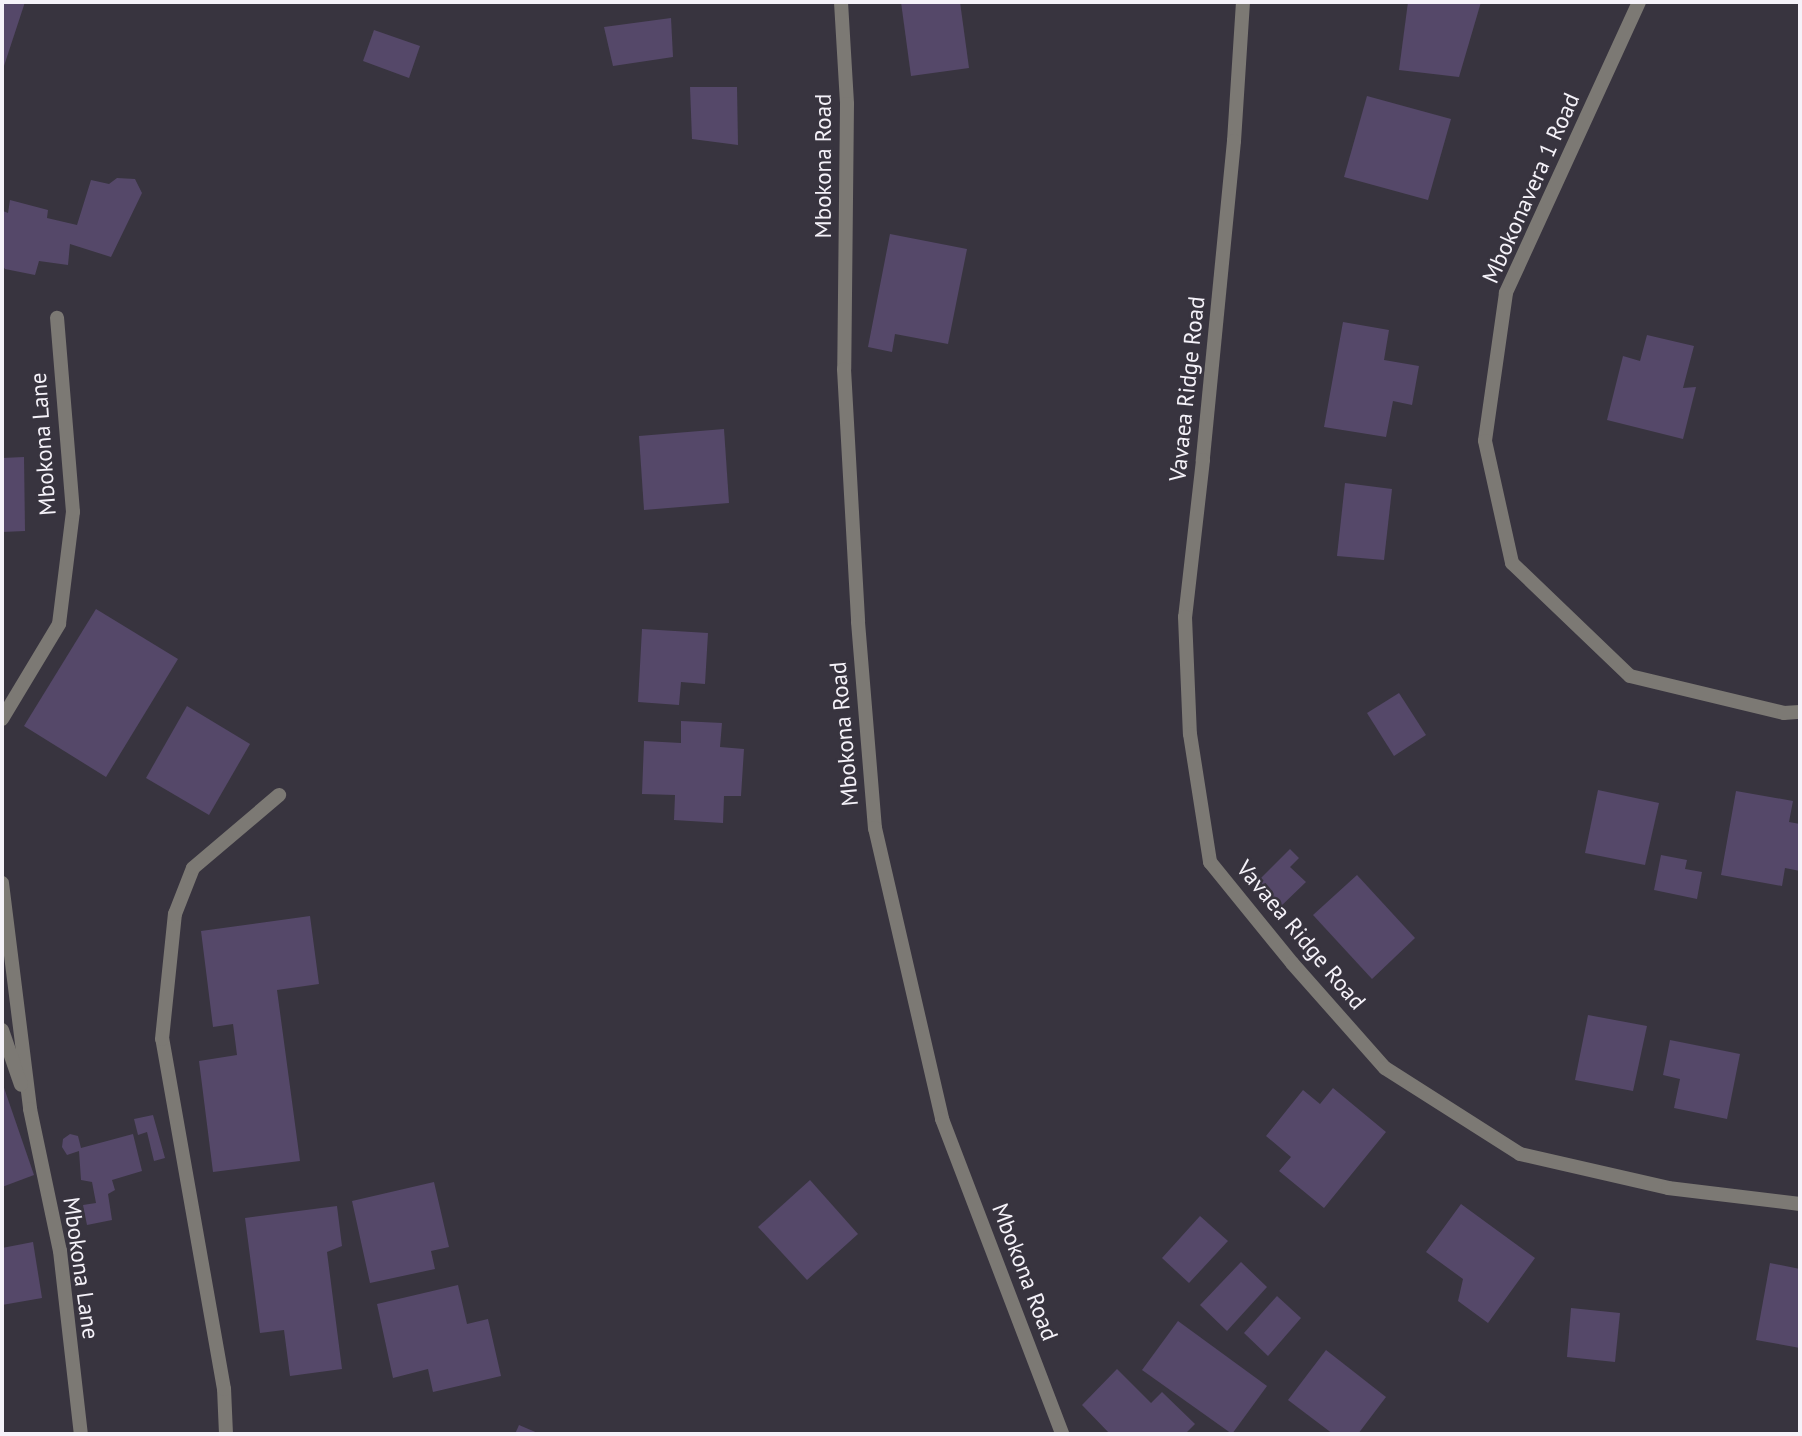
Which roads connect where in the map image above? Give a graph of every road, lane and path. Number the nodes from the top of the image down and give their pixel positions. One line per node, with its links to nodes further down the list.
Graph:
1 (841, 2): 14 (street, Mbokona Road)
2 (1243, 2): 11 (street, Vavaea Ridge Road)
3 (1639, 2): 5 (street, Mbokonavera 1 Road)
4 (57, 318): 6 (street, Mbokona Lane)
5 (1800, 712)
6 (2, 719)
7 (279, 794): 13 (street)
8 (2, 883): 10 (street, Mbokona Lane)
9 (2, 1030): 10 (street, Mbokona Lane)
10 (30, 1109): 12 (street, Mbokona Lane)
11 (1800, 1204)
12 (81, 1434)
13 (226, 1434)
14 (1062, 1434)

